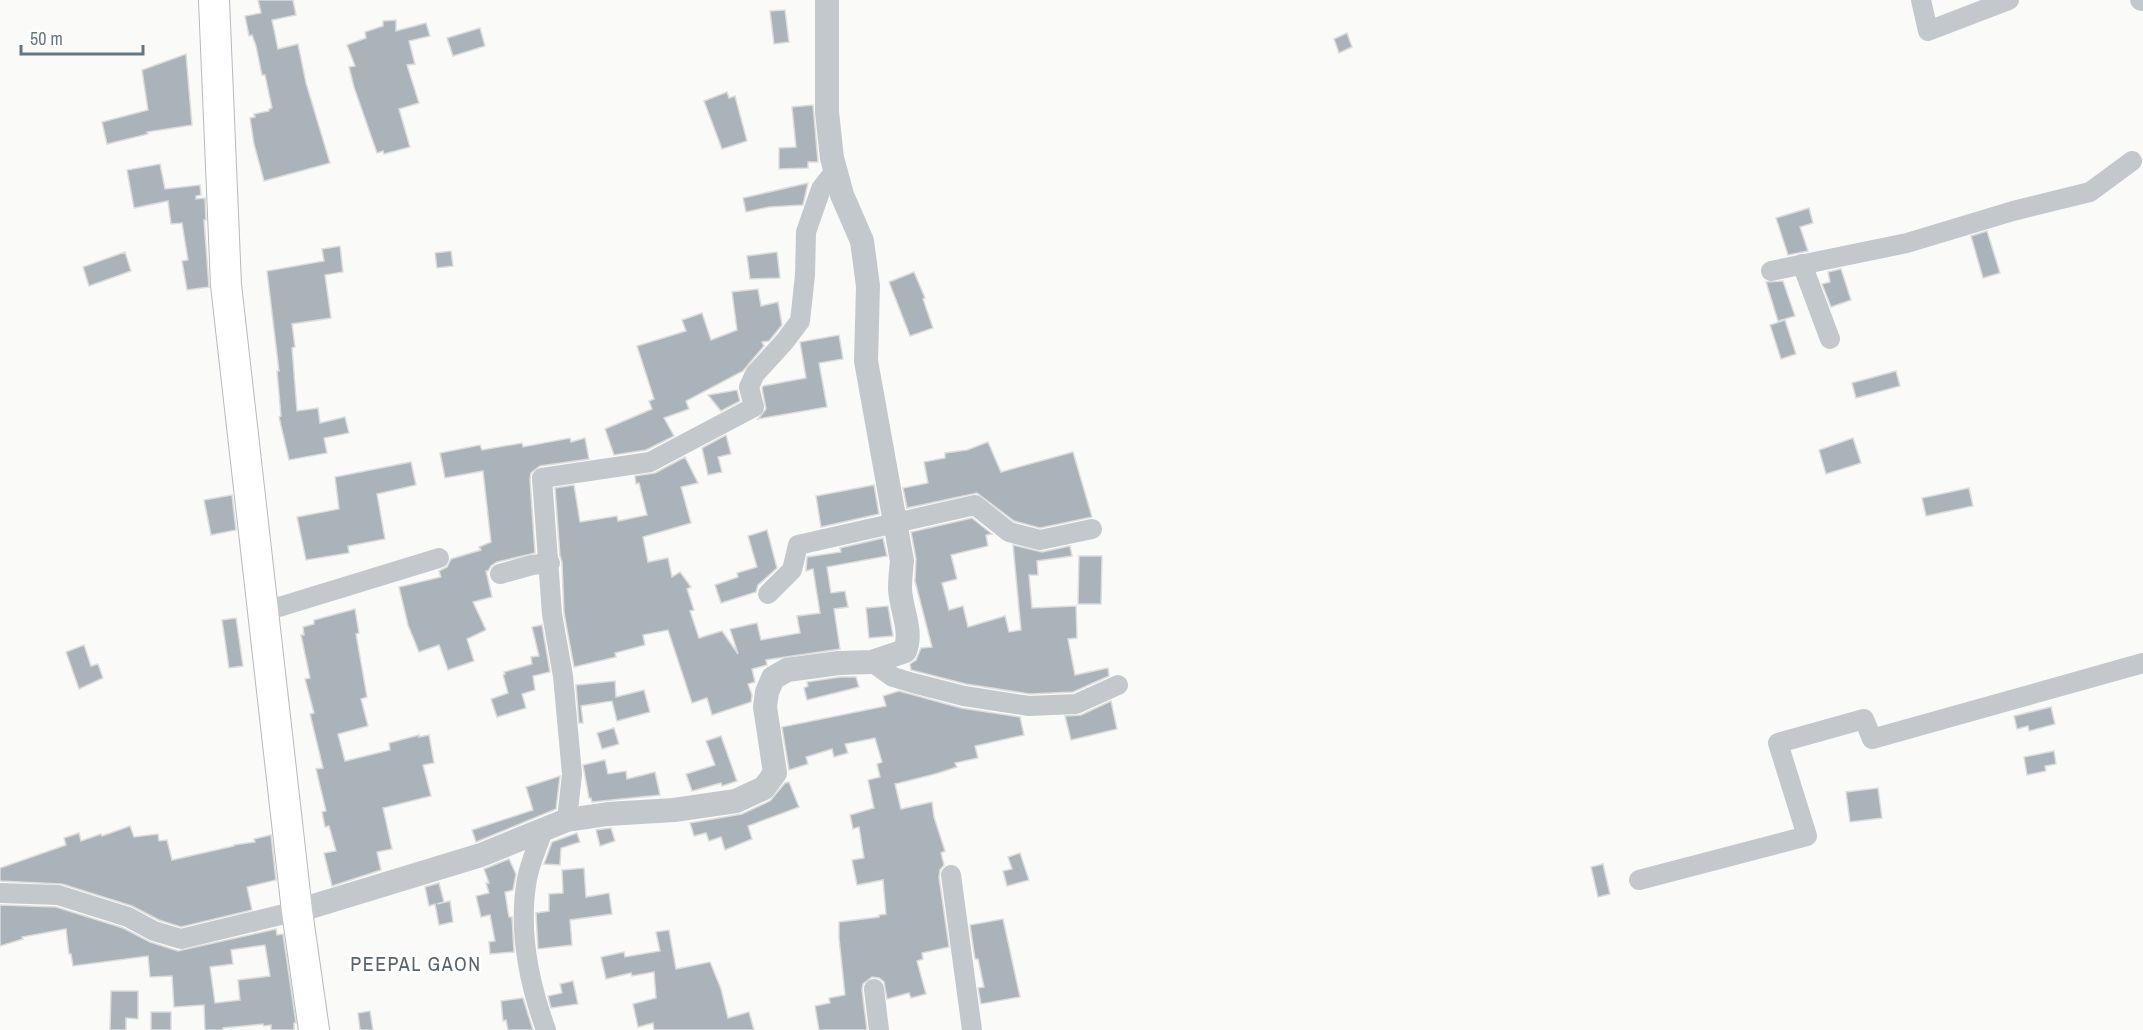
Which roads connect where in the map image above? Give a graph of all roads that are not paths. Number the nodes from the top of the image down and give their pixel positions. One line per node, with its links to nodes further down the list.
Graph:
1 (214, 0): 26 (main road)
2 (232, 0): 17 (main road)
3 (827, 0): 7 (street)
4 (1921, 0): 5 (street)
5 (2009, 0)
6 (2132, 161): 8 (street)
7 (835, 171): 11 (street); 14 (street)
8 (1802, 264): 9 (street); 10 (street)
9 (1771, 271)
10 (1830, 339)
11 (895, 522): 12 (street); 16 (street); 18 (street)
12 (1092, 529)
13 (439, 558): 17 (street)
14 (550, 563): 15 (street); 21 (street)
15 (500, 574)
16 (768, 594)
17 (279, 607): 26 (main road)
18 (872, 662): 20 (street); 21 (street)
19 (2143, 663): 24 (street)
20 (1118, 685)
21 (567, 820): 22 (street)
22 (543, 830): 26 (street); 30 (street)
23 (951, 875): 32 (street)
24 (1640, 880)
25 (0, 893): 26 (street)
26 (304, 909): 28 (main road); 29 (main road)
27 (874, 989): 31 (street)
28 (314, 1030)
29 (330, 1030)
30 (546, 1030)
31 (879, 1030)
32 (972, 1030)

